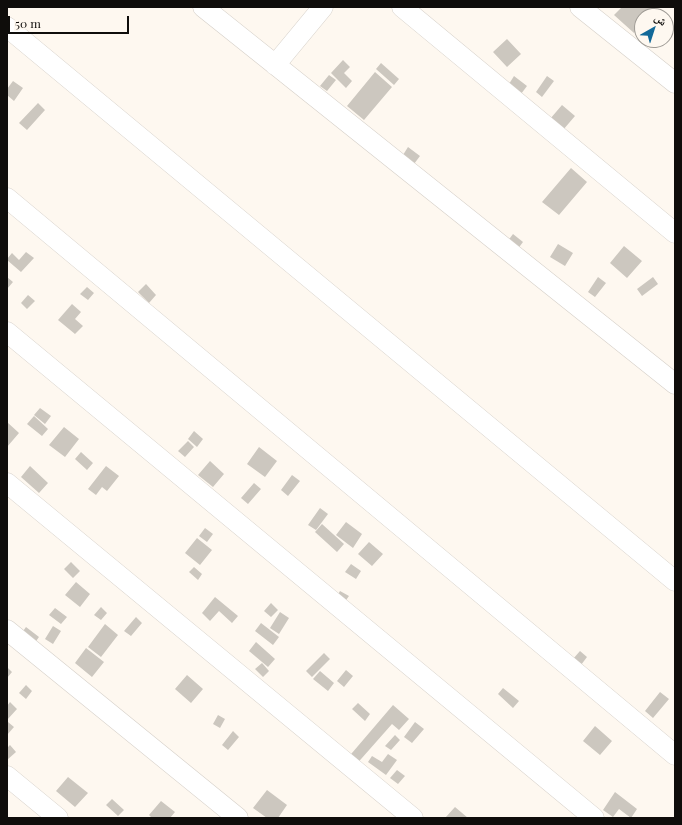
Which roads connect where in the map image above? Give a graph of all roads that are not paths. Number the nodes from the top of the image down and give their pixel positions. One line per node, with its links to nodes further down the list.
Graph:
1 (203, 7): 6 (street)
2 (323, 7): 6 (street)
3 (402, 7): 9 (street)
4 (580, 7): 7 (street)
5 (7, 27): 13 (street)
6 (275, 65): 11 (street)
7 (675, 83)
8 (7, 198): 15 (street)
9 (675, 233)
10 (7, 332): 20 (street)
11 (675, 384)
12 (7, 483): 19 (street)
13 (675, 580)
14 (7, 630): 18 (street)
15 (675, 755)
16 (7, 776): 17 (street)
17 (58, 818)
18 (238, 818)
19 (413, 818)
20 (594, 818)

